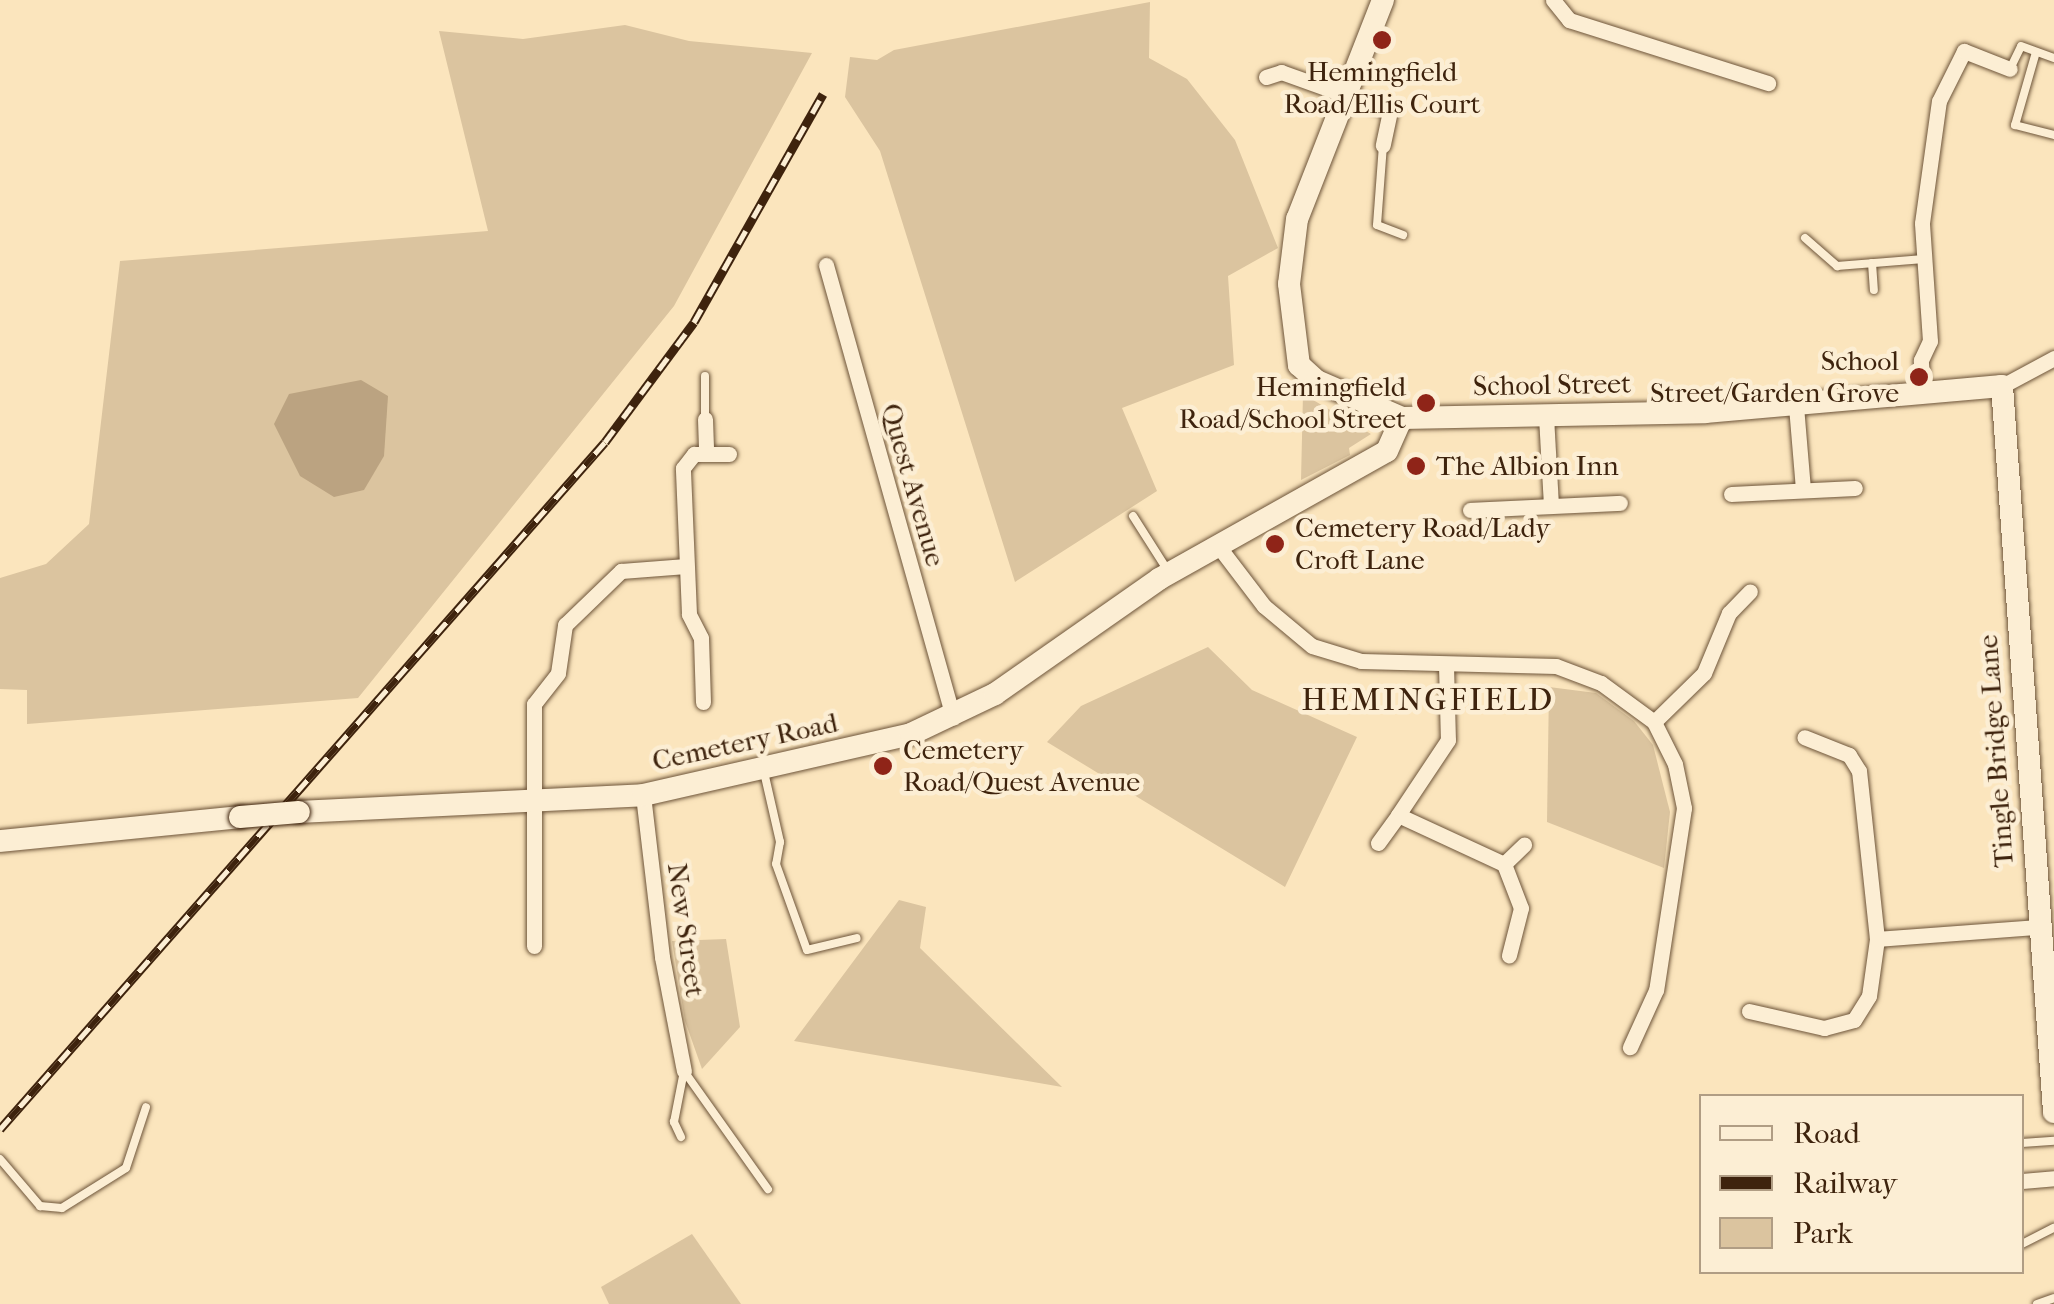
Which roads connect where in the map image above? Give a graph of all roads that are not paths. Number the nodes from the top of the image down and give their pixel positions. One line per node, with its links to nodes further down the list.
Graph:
1 (1383, 0): 8 (street)
2 (1553, 0): 7 (street)
3 (2036, 52): 4 (lane); 5 (lane); 9 (lane)
4 (2054, 58)
5 (2010, 69): 13 (street)
6 (1266, 77): 8 (street)
7 (1768, 84)
8 (1347, 97): 10 (street); 23 (street)
9 (2054, 135)
10 (1383, 145): 11 (lane)
11 (1402, 235)
12 (1805, 238): 14 (lane)
13 (1924, 259): 14 (lane); 20 (street)
14 (1872, 263): 16 (lane)
15 (826, 264): 40 (street, Quest Avenue)
16 (1874, 290)
17 (2054, 358): 19 (street)
18 (705, 376): 24 (lane)
19 (2002, 386): 20 (street, School Street); 51 (street, Tingle Bridge Lane)
20 (1923, 392): 21 (street, School Street)
21 (1796, 406): 22 (street, School Street); 28 (street)
22 (1546, 416): 23 (street, School Street); 31 (street)
23 (1402, 418): 34 (street, Cemetery Road)
24 (705, 419): 25 (street)
25 (706, 454): 26 (street); 35 (street)
26 (729, 454)
27 (1856, 488): 28 (street)
28 (1803, 490): 29 (street)
29 (1732, 494)
30 (1620, 503): 31 (street)
31 (1551, 505): 32 (street)
32 (1470, 510)
33 (1133, 516): 36 (lane)
34 (1219, 547): 36 (street, Cemetery Road); 38 (street)
35 (686, 566): 39 (street); 45 (street)
36 (1170, 573): 40 (street, Cemetery Road)
37 (1750, 591): 41 (street)
38 (1446, 664): 41 (street); 46 (street)
39 (703, 702)
40 (952, 718): 43 (street, Cemetery Road)
41 (1654, 722): 57 (street)
42 (1804, 736): 53 (street)
43 (764, 772): 44 (street, Cemetery Road); 52 (lane)
44 (643, 795): 45 (street, Cemetery Road); 58 (street, New Street)
45 (533, 796): 47 (street, Cemetery Road, bridge); 54 (street)
46 (1398, 815): 48 (street); 50 (street)
47 (0, 840)
48 (1378, 843)
49 (1524, 845): 50 (street)
50 (1504, 864): 55 (street)
51 (2038, 927): 53 (street); 60 (street, Tingle Bridge Lane)
52 (857, 938)
53 (1876, 939): 56 (street)
54 (534, 946)
55 (1510, 956)
56 (1749, 1010)
57 (1630, 1047)
58 (684, 1071): 61 (lane); 67 (lane)
59 (146, 1107): 64 (lane)
60 (2054, 1112)
61 (681, 1138)
62 (2054, 1141): 63 (lane)
63 (2024, 1143)
64 (0, 1160)
65 (2054, 1178): 66 (street)
66 (2024, 1181)
67 (768, 1189)
68 (2054, 1228): 69 (lane)
69 (2024, 1243)
70 (2054, 1298): 71 (lane)
71 (2037, 1304)

